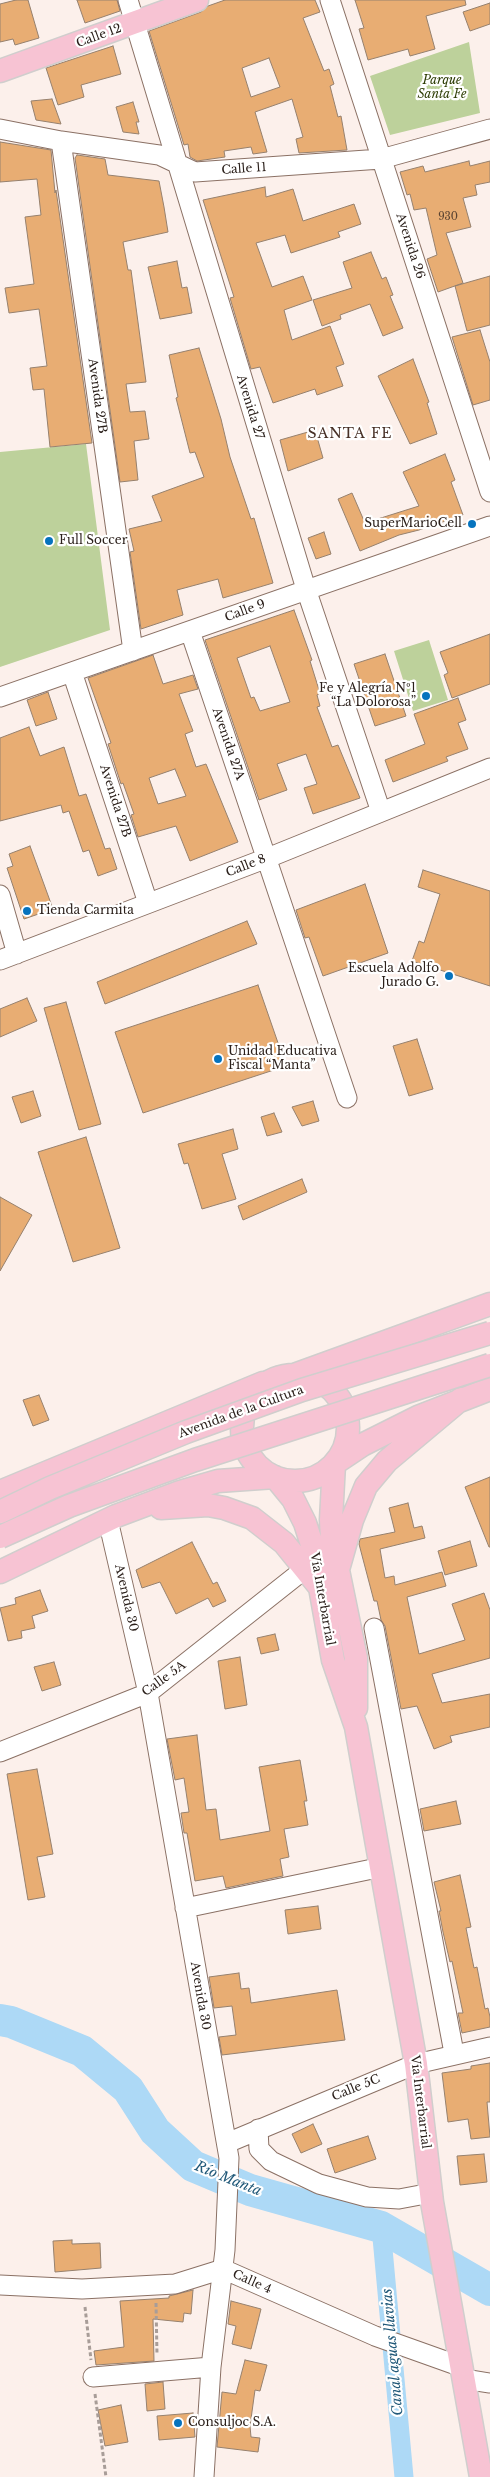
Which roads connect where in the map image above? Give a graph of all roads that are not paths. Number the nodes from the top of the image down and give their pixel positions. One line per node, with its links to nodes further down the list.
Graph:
1 (128, 0): 4 (street, Avenida 27)
2 (197, 0): 4 (main road, Calle 12)
3 (330, 0): 9 (street, Avenida 26)
4 (135, 23): 5 (main road, Calle 12); 10 (street, Avenida 27)
5 (0, 71)
6 (0, 129): 8 (street, Calle 11)
7 (490, 129): 9 (street, Calle 11)
8 (61, 141): 10 (street, Calle 11); 15 (street, Avenida 27B)
9 (381, 159): 10 (street, Calle 11); 11 (street, Avenida 26)
10 (176, 162): 13 (street, Avenida 27)
11 (490, 492)
12 (490, 526): 13 (street, Calle 9)
13 (306, 589): 14 (street, Calle 9); 19 (street, Avenida 27)
14 (190, 631): 15 (street, Calle 9); 20 (street, Avenida 27A)
15 (133, 652): 16 (street, Calle 9)
16 (72, 672): 17 (street, Calle 9); 22 (street, Avenida 27B)
17 (0, 697)
18 (490, 768): 19 (street, Calle 8)
19 (381, 812): 20 (street, Calle 8)
20 (267, 857): 22 (street, Calle 8); 24 (street, Avenida 27A)
21 (0, 895): 23 (street)
22 (148, 903): 23 (street, Calle 8)
23 (9, 957)
24 (347, 1098)
25 (490, 1304): 28 (main road, Avenida de la Cultura)
26 (490, 1333): 34 (main road, Avenida de la Cultura, bridge)
27 (490, 1365): 36 (main road, bridge)
28 (286, 1376): 31 (main road); 32 (main road); 33 (main road, Avenida de la Cultura)
29 (490, 1389): 30 (main road)
30 (461, 1399): 31 (main road); 38 (main road)
31 (334, 1464): 32 (main road); 38 (main road, Vía Interbarrial)
32 (276, 1477): 35 (main road); 40 (main road, Vía Interbarrial)
33 (0, 1492)
34 (0, 1512)
35 (112, 1518): 37 (main road); 39 (main road); 42 (street, Avenida 30)
36 (0, 1537)
37 (306, 1568): 40 (main road); 42 (street, Calle 5A)
38 (338, 1571): 43 (main road, Vía Interbarrial)
39 (0, 1572)
40 (319, 1586): 43 (main road, Vía Interbarrial)
41 (374, 1628): 48 (street)
42 (148, 1693): 44 (street, Calle 5A); 46 (street, Avenida 30)
43 (356, 1727): 45 (main road, Vía Interbarrial)
44 (0, 1752)
45 (382, 1868): 46 (street); 49 (main road, Vía Interbarrial)
46 (185, 1908): 51 (street, Avenida 30)
47 (490, 2047): 48 (street, Calle 5C)
48 (454, 2053): 49 (street, Calle 5C)
49 (416, 2064): 50 (street, Calle 5C); 52 (main road, Vía Interbarrial)
50 (258, 2128): 51 (street, Calle 5C); 52 (street)
51 (228, 2151): 53 (street, Avenida 30)
52 (432, 2198): 55 (main road, Vía Interbarrial)
53 (224, 2269): 54 (street, Calle 4); 55 (street, Calle 4); 56 (street, Avenida 30)
54 (0, 2285)
55 (462, 2366): 58 (street, Calle 4); 60 (main road, Vía Interbarrial)
56 (211, 2367): 57 (street); 59 (street, Avenida 30)
57 (93, 2377)
58 (490, 2383)
59 (204, 2477)
60 (481, 2477)

